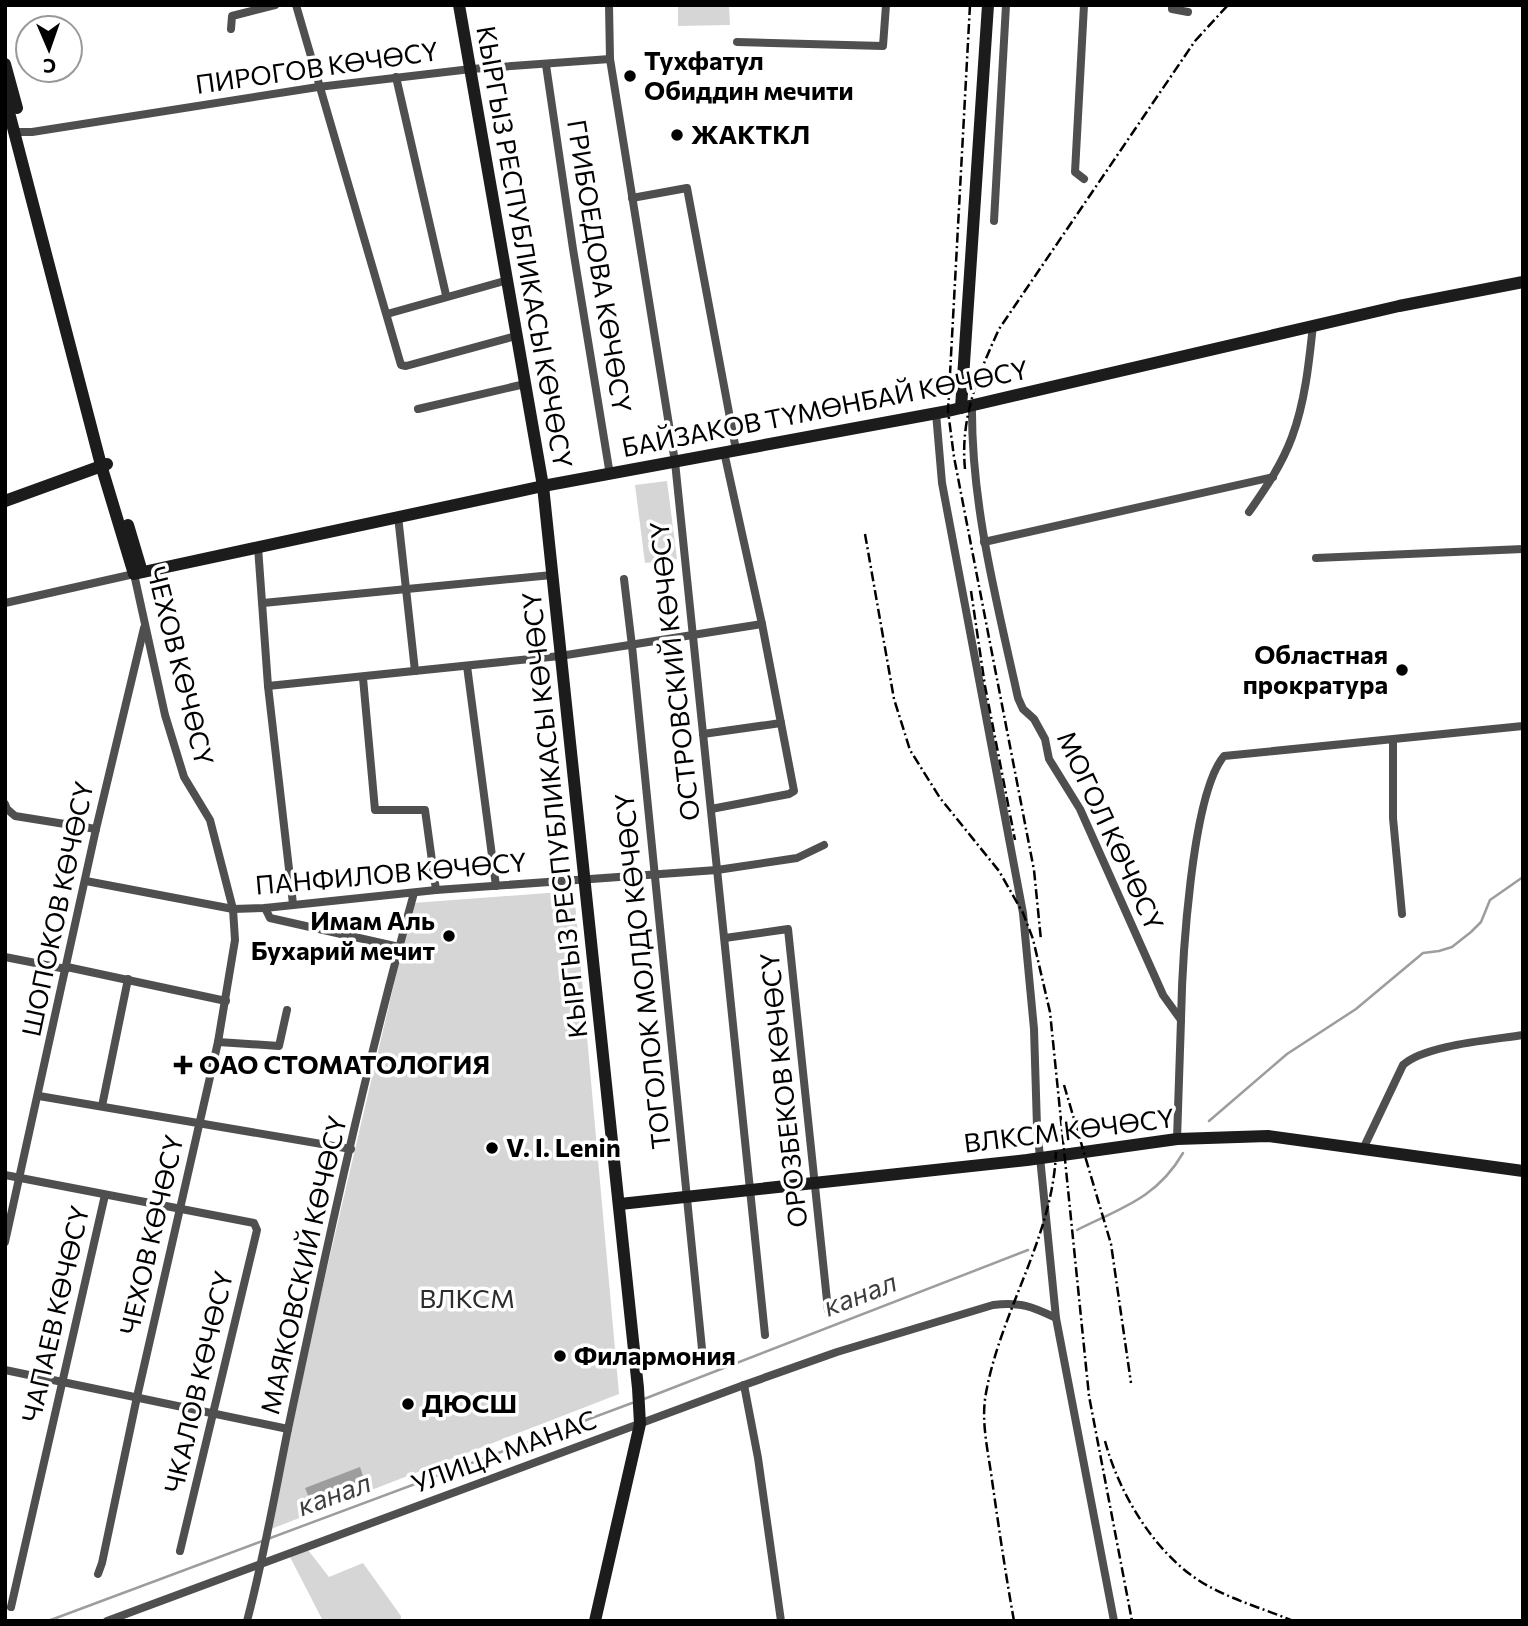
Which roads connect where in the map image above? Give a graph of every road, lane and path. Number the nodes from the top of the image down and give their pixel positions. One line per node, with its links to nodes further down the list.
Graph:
1 (275, 5): 11 (street)
2 (296, 5): 18 (street)
3 (459, 5): 16 (main road, КЫРГЫЗ РЕСПУБЛИКАСЫ КӨЧӨСҮ)
4 (609, 5): 13 (street, ОСТРОВСКИЙ КӨЧӨСҮ)
5 (887, 5): 12 (street)
6 (988, 5): 31 (main road)
7 (1006, 5): 23 (street)
8 (1084, 5): 21 (street)
9 (1172, 5): 10 (street)
10 (1188, 12)
11 (231, 29)
12 (737, 42)
13 (610, 59): 15 (street, ПИРОГОВ КӨЧӨСҮ); 22 (street, ОСТРОВСКИЙ КӨЧӨСҮ)
14 (5, 64): 20 (main road, ЧЕХОВ КӨЧӨСҮ)
15 (546, 65): 16 (street, ПИРОГОВ КӨЧӨСҮ); 37 (street, ГРИБОЕДОВА КӨЧӨСҮ)
16 (471, 69): 17 (street, ПИРОГОВ КӨЧӨСҮ); 24 (main road, КЫРГЫЗ РЕСПУБЛИКАСЫ КӨЧӨСҮ)
17 (396, 77): 18 (street, ПИРОГОВ КӨЧӨСҮ); 26 (street)
18 (318, 87): 20 (street, ПИРОГОВ КӨЧӨСҮ); 27 (street)
19 (5, 97): 20 (main road, ЧЕХОВ КӨЧӨСҮ)
20 (21, 134): 36 (main road, ЧЕХОВ КӨЧӨСҮ)
21 (1084, 179)
22 (632, 198): 34 (street); 35 (street, ОСТРОВСКИЙ КӨЧӨСҮ)
23 (994, 220)
24 (508, 280): 26 (street); 29 (main road, КЫРГЫЗ РЕСПУБЛИКАСЫ КӨЧӨСҮ)
25 (1523, 282): 28 (main road, БАЙЗАКОВ ТҮМӨНБАЙ КӨЧӨСҮ)
26 (446, 295): 27 (street)
27 (387, 314): 29 (street)
28 (1313, 326): 31 (main road, БАЙЗАКОВ ТҮМӨНБАЙ КӨЧӨСҮ); 38 (street)
29 (516, 336): 30 (main road, КЫРГЫЗ РЕСПУБЛИКАСЫ КӨЧӨСҮ)
30 (525, 384): 32 (street); 39 (main road, КЫРГЫЗ РЕСПУБЛИКАСЫ КӨЧӨСҮ)
31 (967, 407): 33 (main road, БАЙЗАКОВ ТҮМӨНБАЙ КӨЧӨСҮ); 43 (street, МОГОЛ КӨЧӨСҮ)
32 (418, 409)
33 (936, 413): 34 (main road, БАЙЗАКОВ ТҮМӨНБАЙ КӨЧӨСҮ); 97 (street)
34 (730, 451): 35 (main road, БАЙЗАКОВ ТҮМӨНБАЙ КӨЧӨСҮ); 53 (street)
35 (675, 462): 37 (main road, БАЙЗАКОВ ТҮМӨНБАЙ КӨЧӨСҮ); 55 (street, ОСТРОВСКИЙ КӨЧӨСҮ)
36 (105, 466): 40 (main road); 47 (main road, ЧЕХОВ КӨЧӨСҮ)
37 (610, 474): 39 (main road, БАЙЗАКОВ ТҮМӨНБАЙ КӨЧӨСҮ)
38 (1273, 477): 41 (street); 43 (street)
39 (543, 486): 42 (main road, БАЙЗАКОВ ТҮМӨНБАЙ КӨЧӨСҮ); 48 (main road, КЫРГЫЗ РЕСПУБЛИКАСЫ КӨЧӨСҮ)
40 (5, 501)
41 (1249, 512)
42 (398, 516): 44 (main road, БАЙЗАКОВ ТҮМӨНБАЙ КӨЧӨСҮ); 50 (street)
43 (984, 542): 88 (street, МОГОЛ КӨЧӨСҮ)
44 (258, 547): 47 (main road, БАЙЗАКОВ ТҮМӨНБАЙ КӨЧӨСҮ); 52 (street)
45 (1523, 549): 46 (street)
46 (1317, 558)
47 (138, 573): 51 (street); 54 (street, ЧЕХОВ КӨЧӨСҮ)
48 (552, 575): 50 (street); 57 (main road, КЫРГЫЗ РЕСПУБЛИКАСЫ КӨЧӨСҮ)
49 (624, 579): 56 (street, ТОГОЛОК МОЛДО КӨЧӨСҮ)
50 (407, 588): 52 (street); 59 (street)
51 (5, 603)
52 (263, 603): 61 (street)
53 (762, 624): 55 (street); 62 (street)
54 (145, 625): 68 (street, ШОПОКОВ КӨЧӨСҮ); 79 (street, ЧЕХОВ КӨЧӨСҮ)
55 (693, 636): 56 (street); 64 (street, ОСТРОВСКИЙ КӨЧӨСҮ)
56 (632, 646): 57 (street); 71 (street, ТОГОЛОК МОЛДО КӨЧӨСҮ)
57 (560, 656): 58 (street); 72 (main road, КЫРГЫЗ РЕСПУБЛИКАСЫ КӨЧӨСҮ)
58 (467, 666): 59 (street); 74 (street)
59 (415, 671): 60 (street)
60 (363, 678): 61 (street); 75 (street)
61 (268, 686): 77 (street)
62 (781, 723): 64 (street); 67 (street)
63 (1523, 726): 65 (street)
64 (703, 734): 67 (street, ОСТРОВСКИЙ КӨЧӨСҮ)
65 (1393, 741): 80 (street); 88 (street)
66 (5, 804): 68 (street)
67 (711, 809): 70 (street, ОСТРОВСКИЙ КӨЧӨСҮ)
68 (96, 829): 73 (street, ШОПОКОВ КӨЧӨСҮ)
69 (824, 845): 70 (street, ПАНФИЛОВ КӨЧӨСҮ)
70 (717, 870): 71 (street, ПАНФИЛОВ КӨЧӨСҮ); 81 (street, ОСТРОВСКИЙ КӨЧӨСҮ)
71 (655, 875): 72 (street, ПАНФИЛОВ КӨЧӨСҮ); 104 (street, ТОГОЛОК МОЛДО КӨЧӨСҮ)
72 (583, 879): 74 (street, ПАНФИЛОВ КӨЧӨСҮ); 105 (main road, КЫРГЫЗ РЕСПУБЛИКАСЫ КӨЧӨСҮ)
73 (86, 881): 79 (street, ПАНФИЛОВ КӨЧӨСҮ); 84 (street, ШОПОКОВ КӨЧӨСҮ)
74 (496, 886): 75 (street, ПАНФИЛОВ КӨЧӨСҮ)
75 (436, 890): 76 (street, ПАНФИЛОВ КӨЧӨСҮ)
76 (414, 893): 77 (street, ПАНФИЛОВ КӨЧӨСҮ); 82 (street, МАЯКОВСКИЙ КӨЧӨСҮ)
77 (293, 904): 78 (street, ПАНФИЛОВ КӨЧӨСҮ)
78 (265, 908): 79 (street, ПАНФИЛОВ КӨЧӨСҮ); 82 (street)
79 (233, 909): 86 (street, ЧЕХОВ КӨЧӨСҮ)
80 (1402, 914)
81 (725, 938): 101 (street, ОРОЗБЕКОВ КӨЧӨСҮ); 102 (street, ОСТРОВСКИЙ КӨЧӨСҮ)
82 (399, 947): 95 (street, МАЯКОВСКИЙ КӨЧӨСҮ)
83 (5, 957): 84 (street)
84 (67, 968): 85 (street); 91 (street, ШОПОКОВ КӨЧӨСҮ)
85 (128, 979): 86 (street); 92 (street)
86 (226, 1002): 90 (street, ЧЕХОВ КӨЧӨСҮ)
87 (287, 1010): 90 (street)
88 (1181, 1020): 94 (street)
89 (1523, 1035): 96 (street)
90 (218, 1042): 93 (street, ЧЕХОВ КӨЧӨСҮ)
91 (39, 1096): 92 (street); 100 (street, ШОПОКОВ КӨЧӨСҮ)
92 (102, 1106): 93 (street)
93 (201, 1122): 95 (street); 106 (street, ЧЕХОВ КӨЧӨСҮ)
94 (1177, 1139): 96 (main road, ВЛКСМ КӨЧӨСҮ); 97 (main road, ВЛКСМ КӨЧӨСҮ)
95 (351, 1149): 119 (street, МАЯКОВСКИЙ КӨЧӨСҮ)
96 (1363, 1149): 98 (main road, ВЛКСМ КӨЧӨСҮ)
97 (1040, 1159): 101 (main road, ВЛКСМ КӨЧӨСҮ); 110 (street)
98 (1523, 1171)
99 (5, 1175): 100 (street, ЧАПАЕВ КӨЧӨСҮ)
100 (21, 1178): 103 (street, ЧАПАЕВ КӨЧӨСҮ); 108 (street, ШОПОКОВ КӨЧӨСҮ)
101 (815, 1184): 102 (main road, ВЛКСМ КӨЧӨСҮ); 109 (street, ОРОЗБЕКОВ КӨЧӨСҮ)
102 (751, 1190): 104 (main road, ВЛКСМ КӨЧӨСҮ); 111 (street, ОСТРОВСКИЙ КӨЧӨСҮ)
103 (105, 1195): 106 (street, ЧАПАЕВ КӨЧӨСҮ); 114 (street, ЧАПАЕВ КӨЧӨСҮ)
104 (687, 1196): 105 (main road, ВЛКСМ КӨЧӨСҮ); 112 (street, ТОГОЛОК МОЛДО КӨЧӨСҮ)
105 (620, 1203): 118 (main road, КЫРГЫЗ РЕСПУБЛИКАСЫ КӨЧӨСҮ)
106 (181, 1210): 107 (street, ЧАПАЕВ КӨЧӨСҮ); 116 (street, ЧЕХОВ КӨЧӨСҮ)
107 (254, 1223): 117 (street, ЧКАЛОВ КӨЧӨСҮ)
108 (5, 1242)
109 (828, 1310)
110 (1056, 1318): 115 (street, УЛИЦА МАНАС); 128 (street)
111 (765, 1335)
112 (703, 1359)
113 (5, 1370): 114 (street)
114 (62, 1382): 116 (street); 123 (street, ЧАПАЕВ КӨЧӨСҮ)
115 (744, 1385): 118 (street, УЛИЦА МАНАС); 127 (street)
116 (137, 1397): 117 (street); 122 (street, ЧЕХОВ КӨЧӨСҮ)
117 (213, 1412): 119 (street); 120 (street, ЧКАЛОВ КӨЧӨСҮ)
118 (640, 1424): 121 (street, УЛИЦА МАНАС); 126 (main road, КЫРГЫЗ РЕСПУБЛИКАСЫ КӨЧӨСҮ)
119 (288, 1429): 121 (street, МАЯКОВСКИЙ КӨЧӨСҮ)
120 (180, 1551)
121 (262, 1564): 124 (street, УЛИЦА МАНАС); 125 (street)
122 (98, 1574)
123 (12, 1607)
124 (107, 1621)
125 (247, 1621)
126 (594, 1621)
127 (781, 1621)
128 (1114, 1621)

